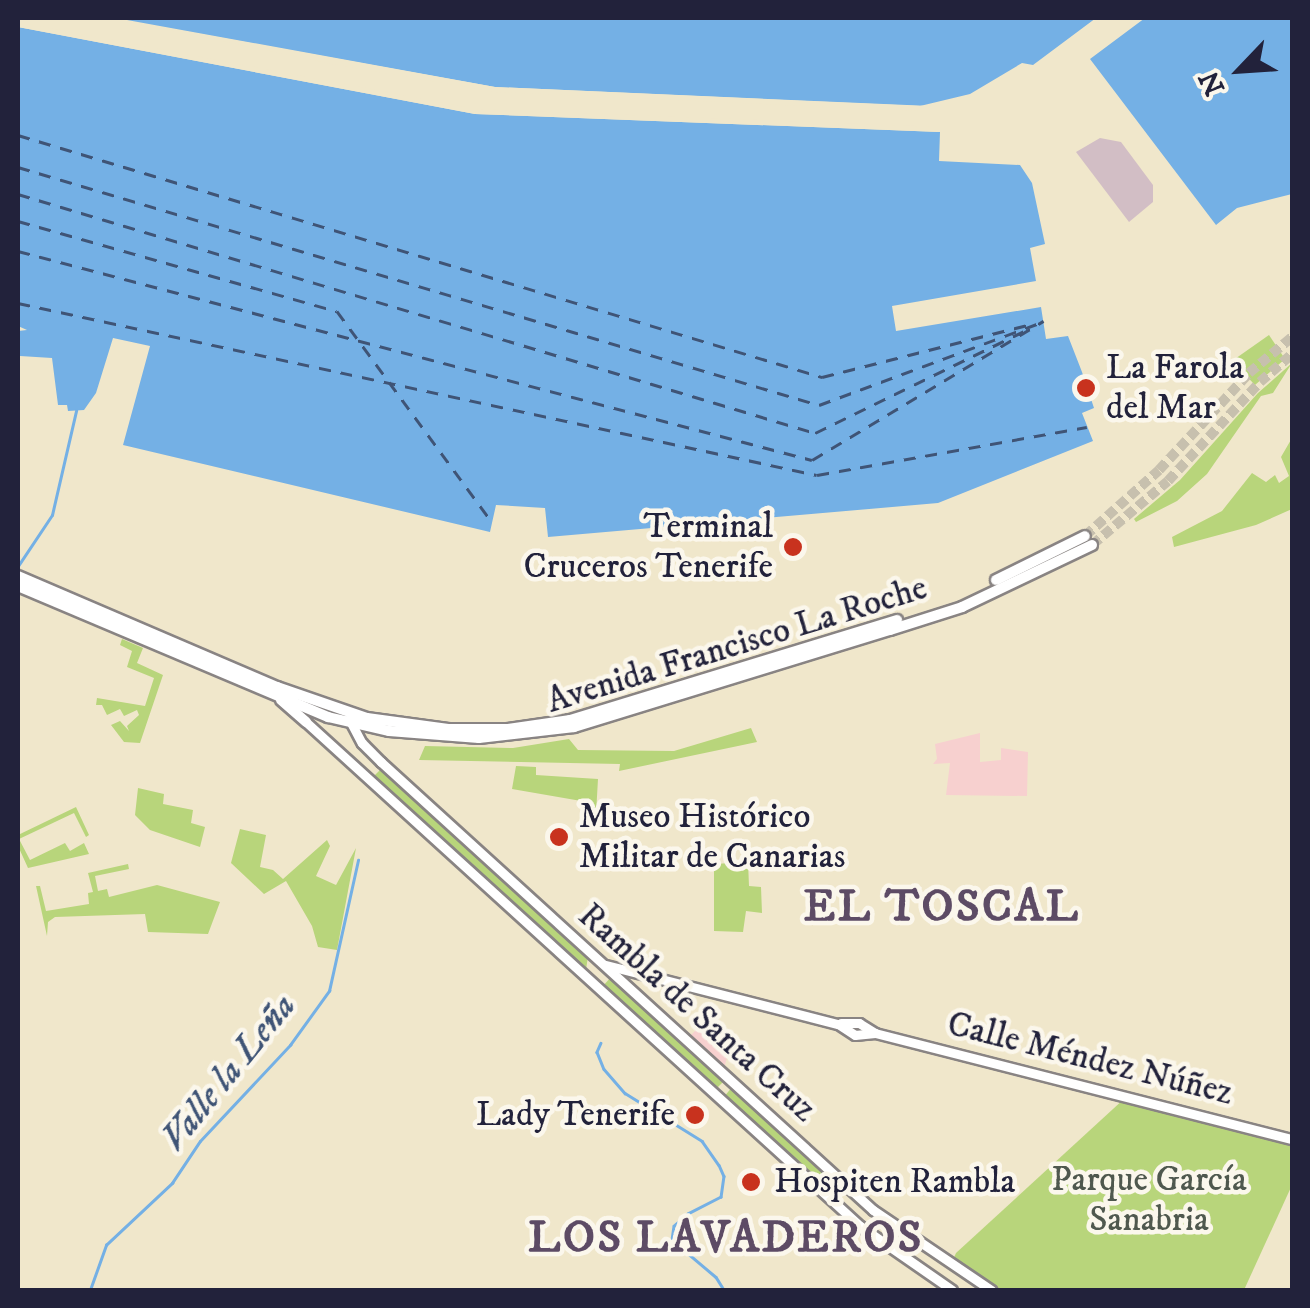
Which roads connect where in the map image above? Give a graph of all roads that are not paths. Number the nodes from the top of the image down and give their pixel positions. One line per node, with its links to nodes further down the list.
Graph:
1 (1088, 540): 3 (main road)
2 (18, 581): 4 (main road, Avenida Francisco La Roche); 4 (main road, Avenida Francisco La Roche)
3 (961, 604): 9 (main road, Avenida Francisco La Roche); 9 (main road, Avenida Francisco La Roche)
4 (95, 612): 5 (main road, Avenida Francisco La Roche); 6 (main road, Avenida Francisco La Roche)
5 (190, 659): 6 (main road); 7 (main road, Avenida Francisco La Roche)
6 (233, 670): 9 (main road, Avenida Francisco La Roche)
7 (277, 696): 8 (main road, Avenida Francisco La Roche); 10 (main road)
8 (307, 709): 9 (main road, Avenida Francisco La Roche); 10 (main road)
9 (348, 717): 11 (main road, Rambla de Santa Cruz)
10 (306, 722): 13 (main road, Rambla de Santa Cruz)
11 (594, 956): 12 (main road, Rambla de Santa Cruz); 13 (main road)
12 (606, 966): 13 (main road); 14 (main road, Calle Méndez Núñez); 16 (main road, Rambla de Santa Cruz)
13 (591, 981): 17 (main road, Rambla de Santa Cruz)
14 (838, 1024): 15 (main road, Calle Méndez Núñez); 15 (main road, Calle Méndez Núñez)
15 (875, 1033): 18 (main road, Calle Méndez Núñez)
16 (731, 1081): 17 (main road); 19 (main road, Rambla de Santa Cruz)
17 (719, 1098): 20 (main road, Rambla de Santa Cruz)
18 (1292, 1139)
19 (943, 1260): 20 (main road); 22 (main road, Rambla de Santa Cruz)
20 (937, 1280): 21 (main road, Rambla de Santa Cruz)
21 (952, 1290)
22 (990, 1290)

